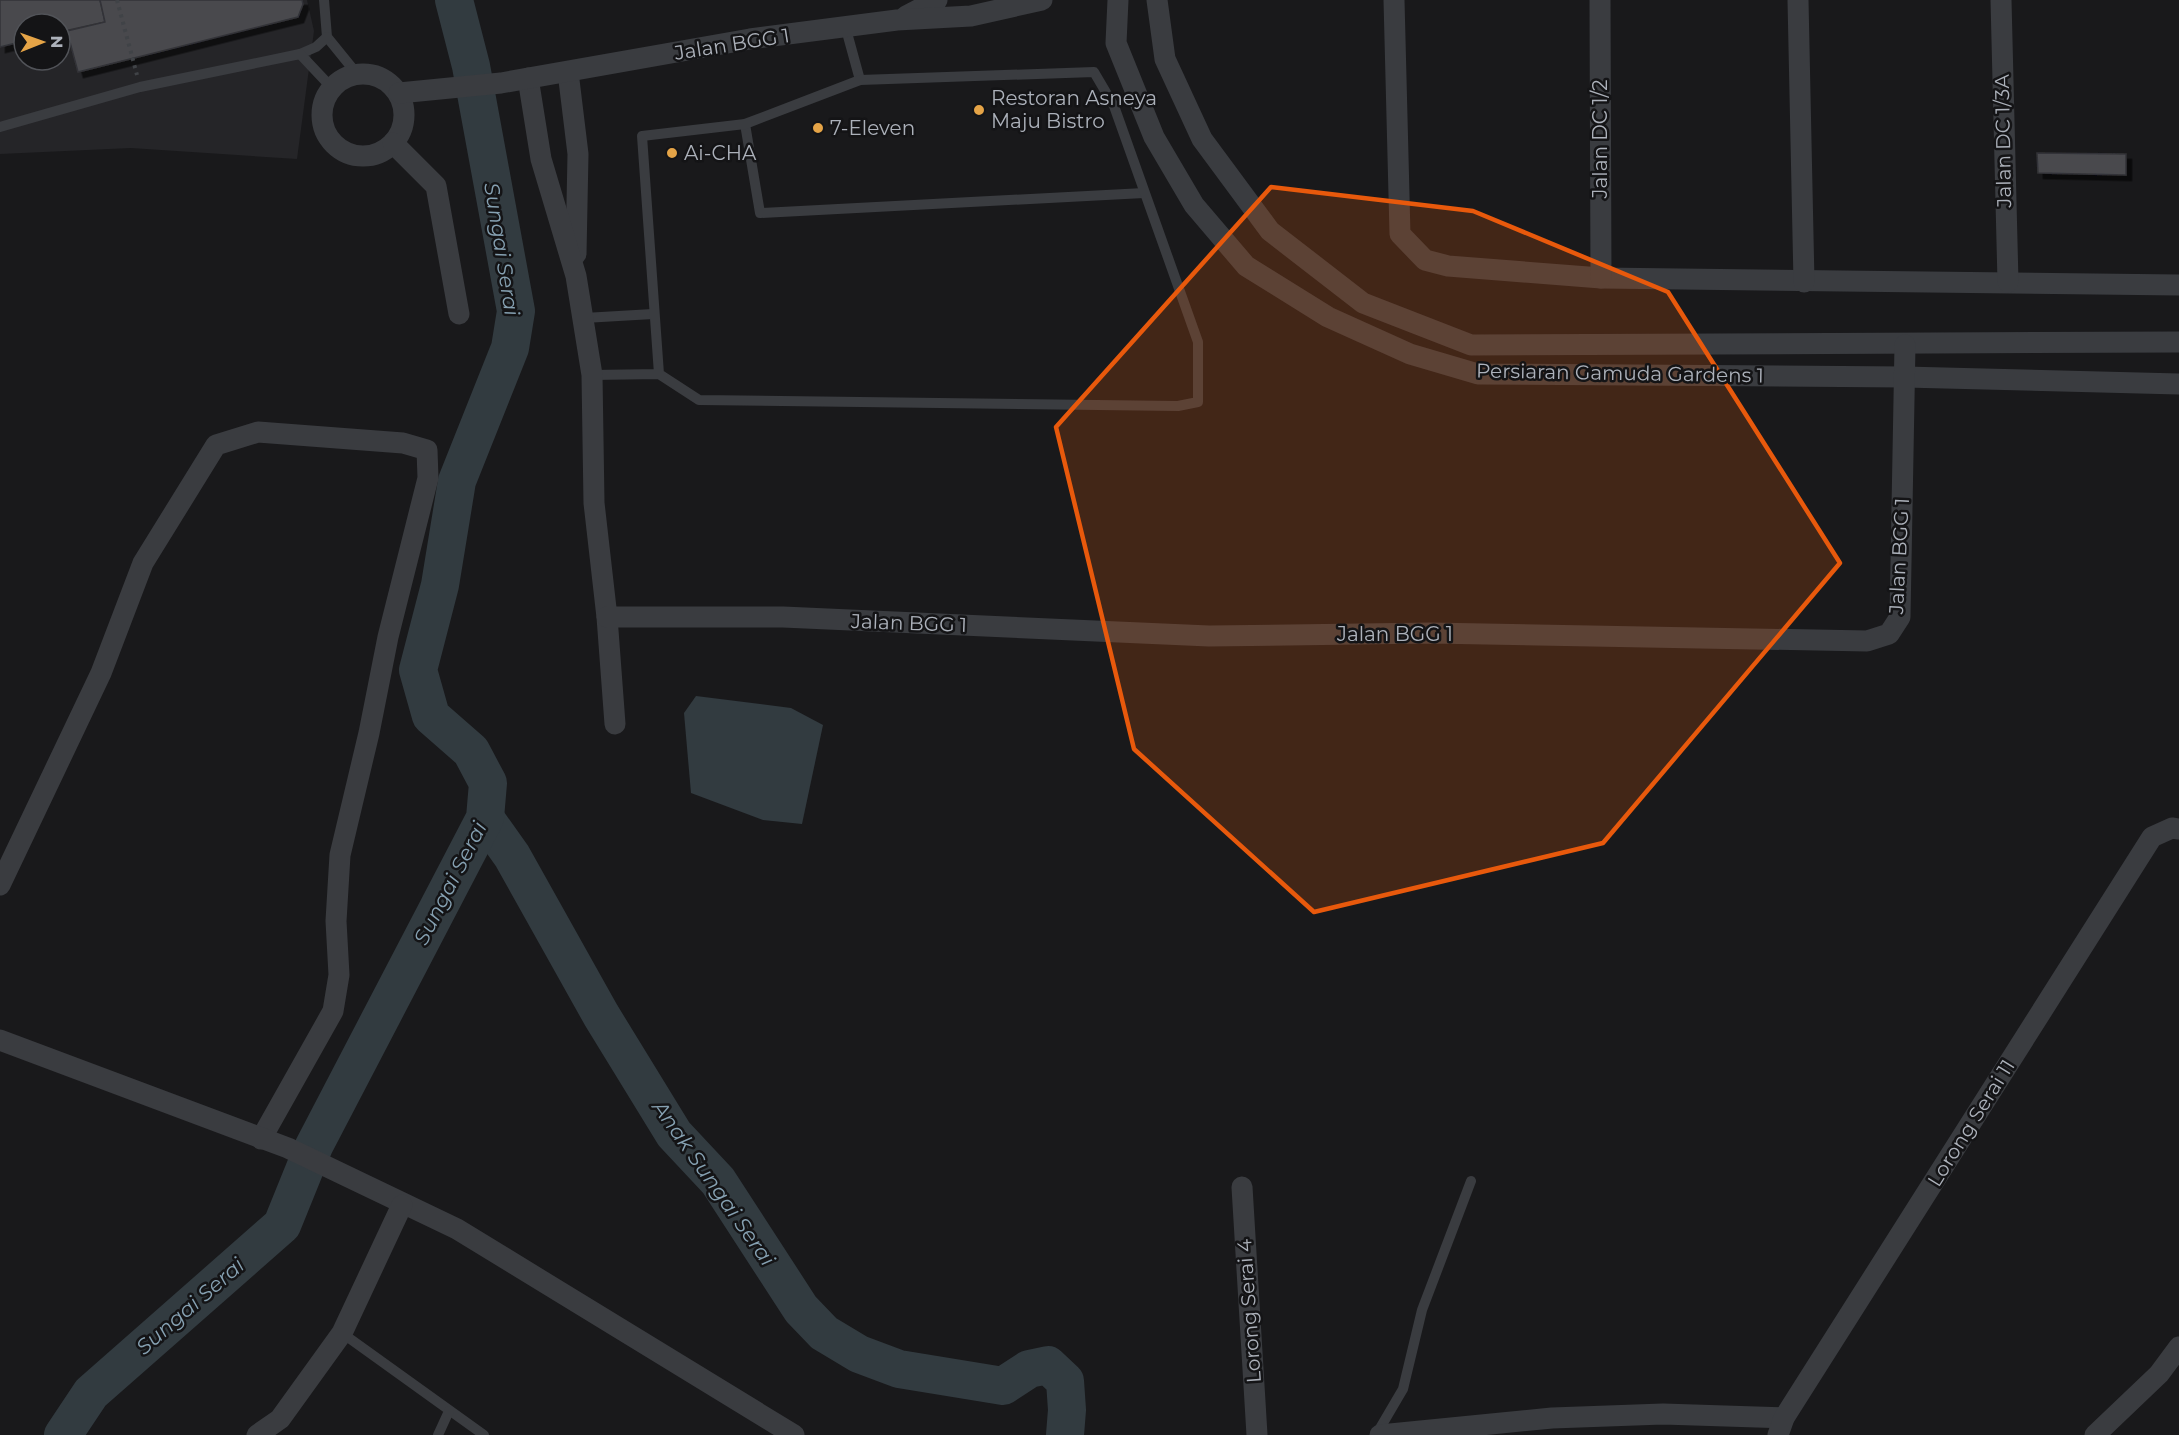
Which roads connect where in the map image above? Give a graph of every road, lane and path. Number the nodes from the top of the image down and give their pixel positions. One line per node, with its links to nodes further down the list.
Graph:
1 (117, 0): 19 (path)
2 (324, 0): 13 (lane)
3 (937, 0): 11 (street, Jalan BGG 1)
4 (1042, 0): 11 (street, Jalan BGG 1)
5 (1118, 0): 38 (street, Persiaran Gamuda Gardens 1)
6 (1157, 0): 35 (street, Persiaran Gamuda Gardens 1)
7 (1394, 0): 27 (street)
8 (1600, 0): 27 (street, Jalan DC 1/2)
9 (1798, 0): 28 (street)
10 (2001, 0): 29 (street, Jalan DC 1/3A)
11 (897, 21): 12 (street, Jalan BGG 1)
12 (846, 28): 15 (street, Jalan BGG 1); 18 (lane)
13 (327, 37): 14 (lane); 16 (lane)
14 (300, 54): 19 (lane); 20 (lane)
15 (568, 72): 17 (street, Jalan BGG 1); 26 (street)
16 (357, 74): 20 (street); 21 (street)
17 (528, 78): 21 (street, Jalan BGG 1); 26 (street)
18 (861, 80): 22 (lane); 25 (lane)
19 (141, 87): 23 (lane)
20 (332, 88): 24 (street)
21 (399, 93): 24 (street)
22 (745, 124): 25 (lane); 32 (lane)
23 (0, 127)
24 (393, 143): 31 (street)
25 (1144, 193): 36 (lane)
26 (576, 276): 33 (street)
27 (1601, 278): 28 (street)
28 (1804, 282): 29 (street)
29 (2008, 282): 30 (street)
30 (2179, 285)
31 (459, 314)
32 (653, 314): 33 (lane); 36 (lane)
33 (584, 318): 37 (street)
34 (2179, 342): 35 (street, Persiaran Gamuda Gardens 1)
35 (1905, 345): 38 (street, Jalan BGG 1)
36 (659, 374): 37 (lane)
37 (592, 375): 40 (street)
38 (1905, 377): 39 (street, Persiaran Gamuda Gardens 1); 40 (street, Jalan BGG 1)
39 (2179, 384)
40 (608, 617): 41 (street)
41 (615, 724)
42 (2179, 829): 53 (street, Lorong Serai 11)
43 (0, 885): 45 (street)
44 (0, 1040): 45 (street)
45 (261, 1139): 48 (street)
46 (1471, 1181): 59 (lane)
47 (1242, 1187): 58 (street, Lorong Serai 4)
48 (402, 1205): 49 (street); 57 (street)
49 (342, 1333): 51 (lane); 52 (street)
50 (2179, 1347): 61 (street)
51 (449, 1412): 55 (lane); 56 (lane)
52 (280, 1427): 54 (street)
53 (1781, 1427): 60 (street)
54 (258, 1435)
55 (438, 1435)
56 (484, 1435)
57 (794, 1435)
58 (1257, 1435)
59 (1376, 1435)
60 (1380, 1435)
61 (2095, 1435)

